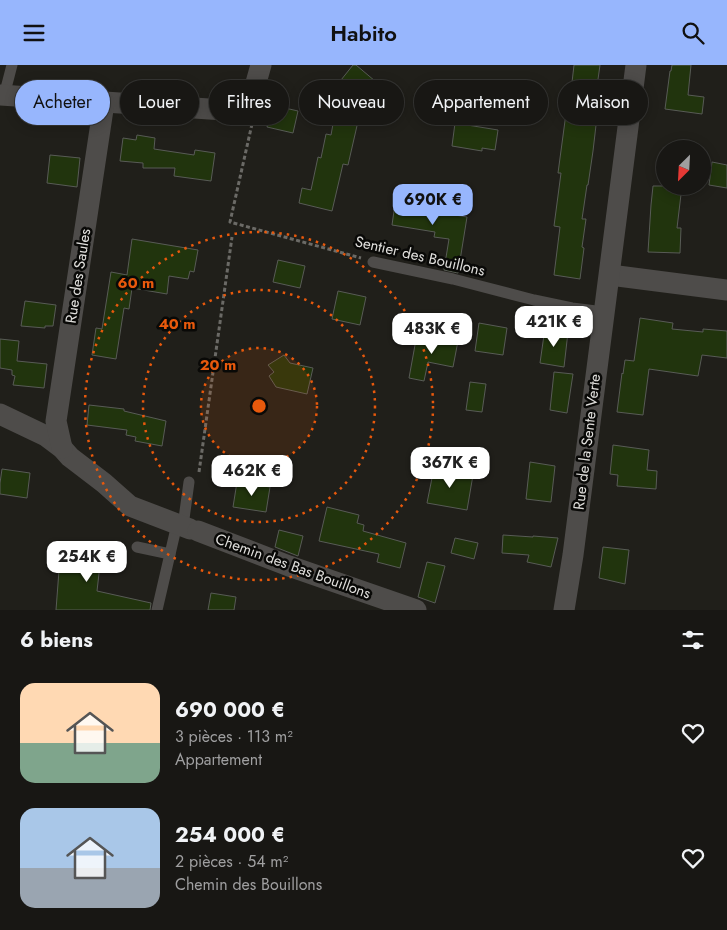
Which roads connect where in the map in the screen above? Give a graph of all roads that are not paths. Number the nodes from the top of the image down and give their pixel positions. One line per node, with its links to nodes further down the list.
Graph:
1 (12, 65): 4 (lane)
2 (261, 65): 6 (street)
3 (636, 65): 9 (street, Rue de la Sente Verte)
4 (2, 95): 5 (street)
5 (15, 96)
6 (110, 103)
7 (101, 125): 13 (street, Rue des Saules)
8 (373, 261): 11 (lane, Sentier des Bouillons)
9 (610, 275): 10 (street); 11 (street, Rue de la Sente Verte)
10 (727, 290)
11 (604, 312): 20 (street, Rue de la Sente Verte)
12 (0, 414): 13 (street, Chemin des Bas Bouillons)
13 (62, 448): 15 (street, Chemin des Bas Bouillons)
14 (189, 482): 15 (lane)
15 (187, 528): 17 (lane); 19 (street, Chemin des Bas Bouillons)
16 (137, 547): 17 (lane)
17 (170, 554): 18 (lane)
18 (157, 610)
19 (416, 610)
20 (564, 610)

